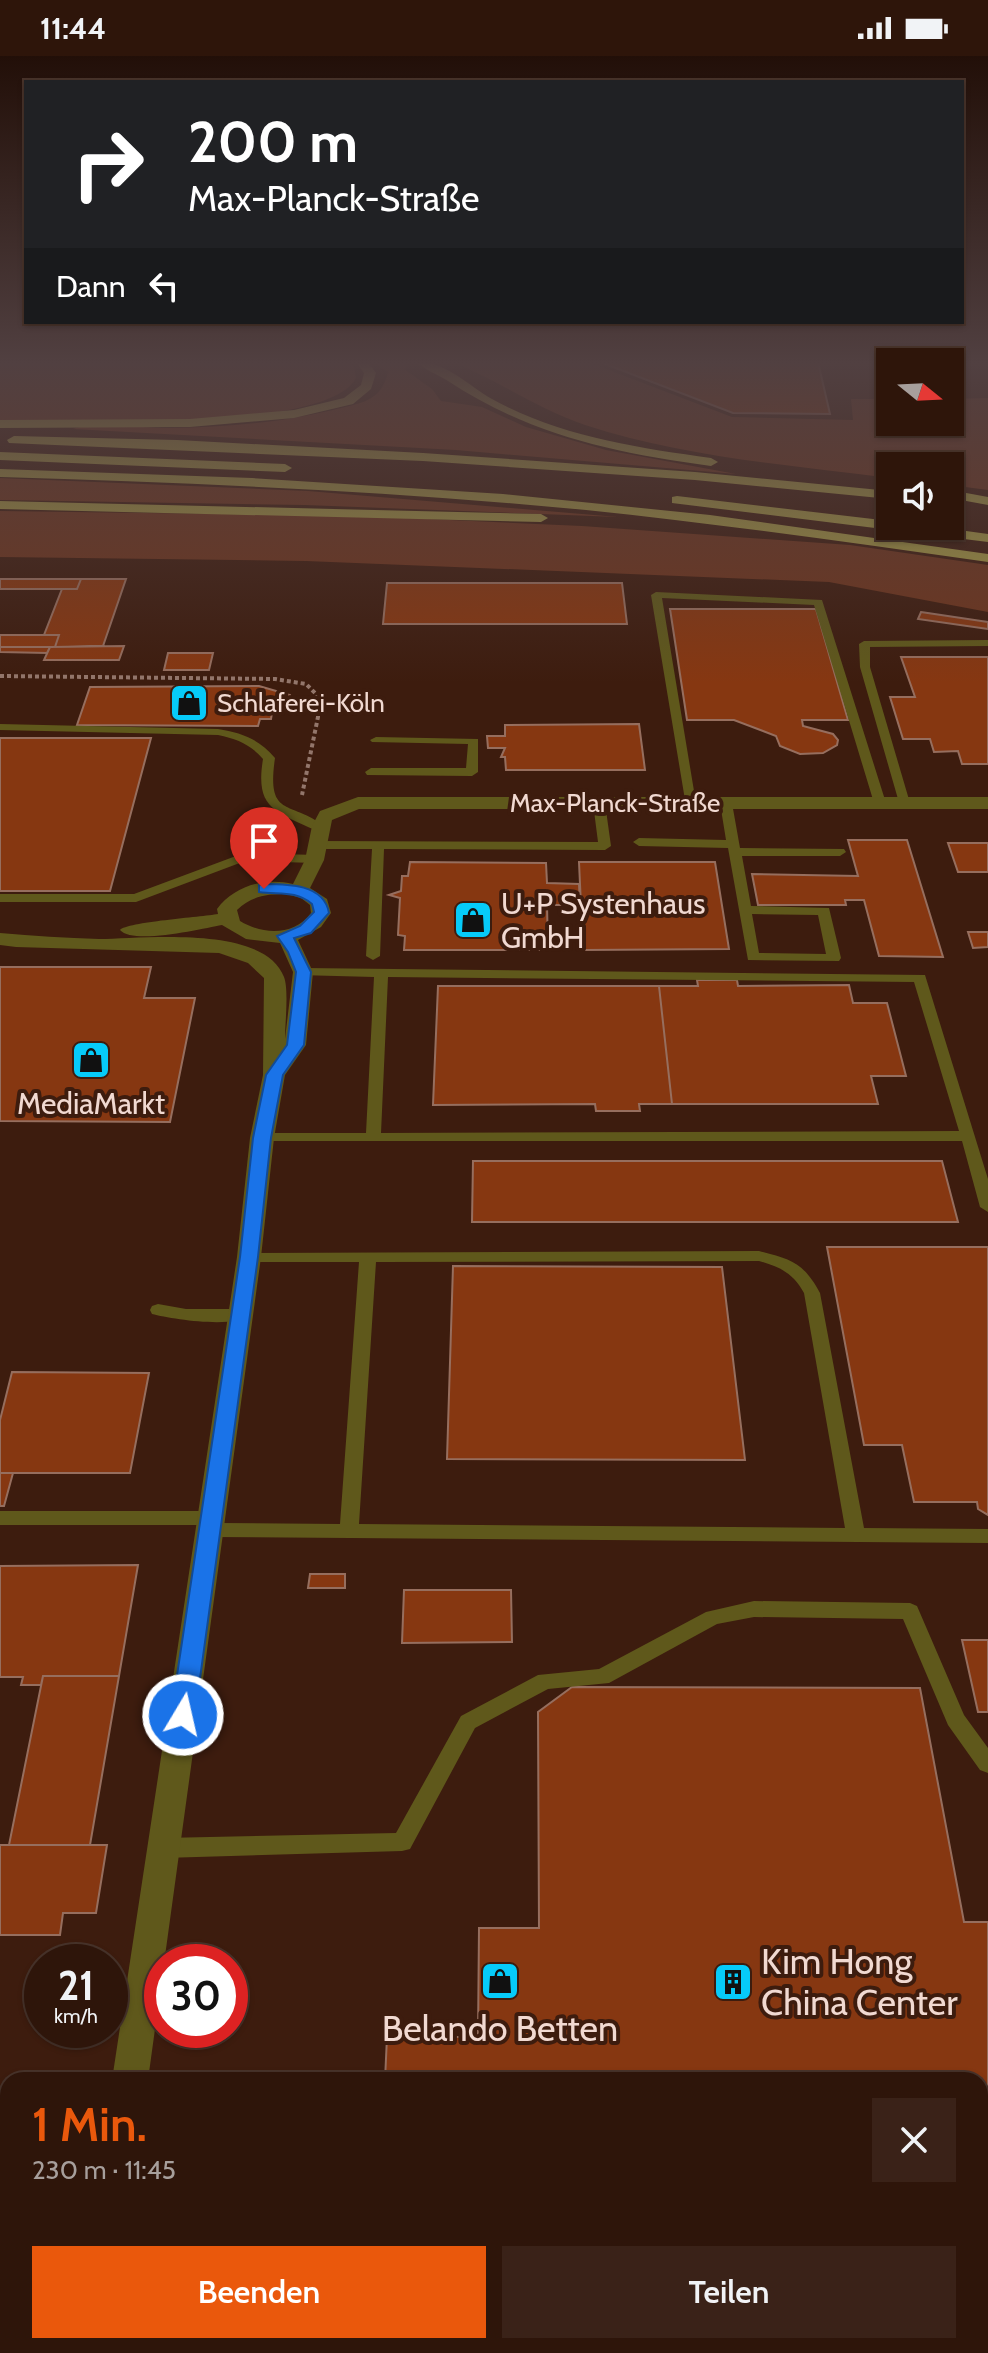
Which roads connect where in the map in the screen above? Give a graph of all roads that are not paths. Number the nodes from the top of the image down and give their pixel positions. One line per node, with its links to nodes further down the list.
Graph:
1 (543, 469): 13 (highway)
2 (598, 469): 7 (highway)
3 (773, 469): 6 (highway)
4 (0, 473): 16 (highway)
5 (452, 479): 8 (highway)
6 (876, 481)
7 (876, 494)
8 (627, 495)
9 (658, 498): 14 (highway)
10 (964, 498): 11 (highway)
11 (988, 501)
12 (0, 505): 16 (highway)
13 (876, 507)
14 (876, 523)
15 (964, 535): 17 (highway)
16 (844, 538): 18 (highway)
17 (988, 538)
18 (988, 558)
19 (988, 643): 27 (lane)
20 (0, 727): 30 (lane)
21 (376, 740): 22 (lane)
22 (371, 772)
23 (599, 803): 24 (street, Max-Planck-Straße); 30 (street, Max-Planck-Straße); 31 (lane)
24 (690, 803): 25 (street, Max-Planck-Straße); 26 (lane)
25 (726, 803): 26 (street, Max-Planck-Straße); 32 (lane)
26 (880, 803): 27 (street, Max-Planck-Straße)
27 (904, 803): 28 (street, Max-Planck-Straße)
28 (988, 803)
29 (639, 842): 32 (lane)
30 (318, 844): 31 (lane); 34 (street); 35 (lane)
31 (378, 846): 40 (lane)
32 (734, 848): 33 (lane); 36 (lane)
33 (840, 852)
34 (299, 890): 37 (street); 38 (street)
35 (0, 898)
36 (745, 910): 36 (lane)
37 (227, 918): 38 (street); 39 (street)
38 (285, 936): 41 (street)
39 (0, 937): 43 (street)
40 (373, 956)
41 (303, 972): 42 (lane); 43 (street)
42 (381, 973): 44 (lane); 45 (lane)
43 (274, 1075): 46 (street)
44 (968, 1136): 45 (lane); 47 (lane)
45 (373, 1137): 46 (lane)
46 (262, 1138): 48 (street)
47 (988, 1207)
48 (249, 1257): 49 (lane); 51 (street)
49 (368, 1257): 54 (lane); 55 (lane)
50 (158, 1310): 51 (lane)
51 (240, 1315): 53 (street)
52 (0, 1518): 53 (lane)
53 (212, 1524): 54 (lane); 58 (street)
54 (349, 1531): 55 (lane)
55 (856, 1534): 56 (lane)
56 (988, 1536)
57 (988, 1764): 58 (lane)
58 (163, 1848): 59 (street)
59 (131, 2072)

